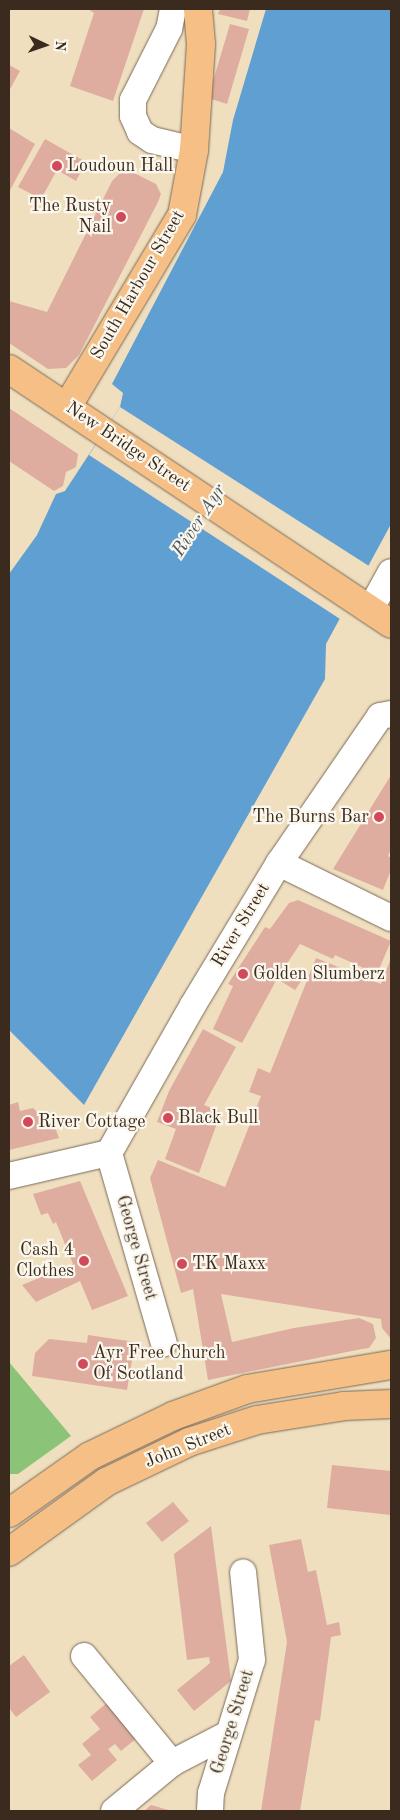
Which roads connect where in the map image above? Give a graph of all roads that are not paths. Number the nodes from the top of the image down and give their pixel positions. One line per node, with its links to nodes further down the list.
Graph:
1 (173, 9): 3 (street)
2 (198, 9): 3 (main road, South Harbour Street)
3 (194, 150): 5 (main road, South Harbour Street)
4 (9, 369): 5 (main road, New Bridge Street)
5 (68, 407): 7 (main road, New Bridge Street)
6 (391, 572): 7 (street)
7 (373, 612)
8 (386, 715): 9 (street, River Street)
9 (279, 863): 10 (street); 11 (street, River Street)
10 (391, 918)
11 (109, 1153): 12 (street); 13 (street, George Street)
12 (9, 1176)
13 (164, 1343)
14 (391, 1365): 16 (main road, John Street)
15 (391, 1404): 17 (main road, John Street)
16 (9, 1513)
17 (9, 1552)
18 (243, 1572): 20 (street, George Street)
19 (84, 1656): 21 (street)
20 (228, 1734): 21 (street); 23 (street, George Street)
21 (172, 1763): 22 (street)
22 (114, 1811)
23 (210, 1811)

